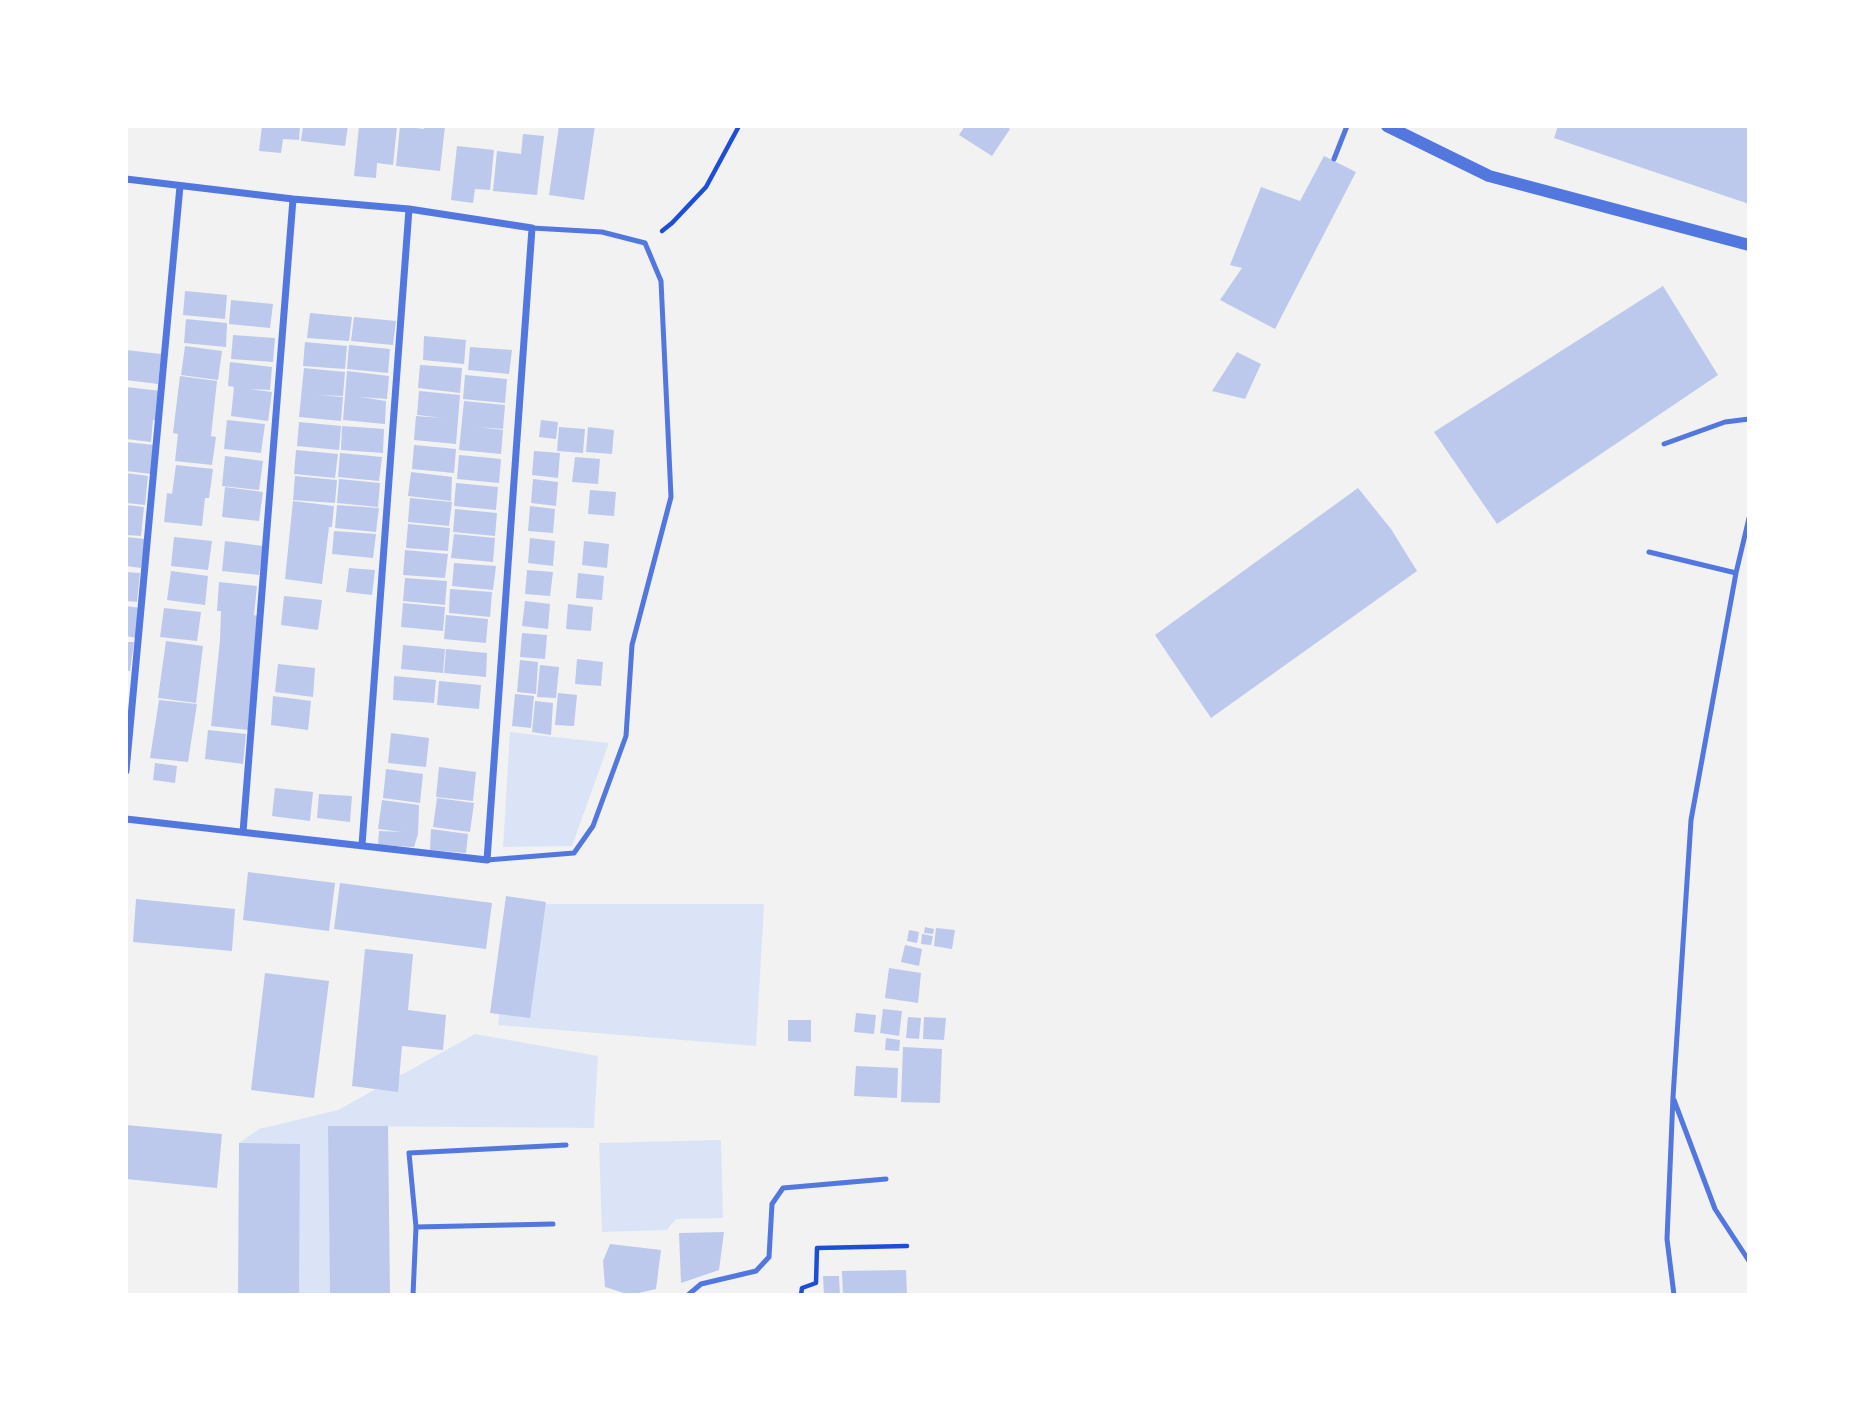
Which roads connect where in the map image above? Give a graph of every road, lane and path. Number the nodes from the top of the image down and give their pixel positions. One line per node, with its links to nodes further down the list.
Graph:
1 (739, 126): 10 (path)
2 (1347, 126): 4 (lane)
3 (1387, 126): 11 (street)
4 (1334, 159)
5 (126, 179): 6 (street)
6 (180, 186): 7 (street); 17 (street)
7 (293, 199): 8 (street); 19 (street)
8 (409, 209): 9 (street); 20 (street)
9 (532, 228): 10 (lane); 21 (street)
10 (645, 243): 21 (lane)
11 (1749, 246)
12 (1749, 419): 13 (lane)
13 (1664, 444)
14 (1749, 518): 16 (lane)
15 (1649, 552): 16 (lane)
16 (1735, 573): 22 (lane)
17 (126, 771)
18 (126, 819): 19 (street)
19 (243, 832): 20 (street)
20 (362, 845): 21 (street)
21 (487, 860)
22 (1672, 1097): 28 (lane); 32 (lane)
23 (566, 1145): 26 (lane)
24 (886, 1179): 30 (lane)
25 (553, 1224): 26 (lane)
26 (415, 1227): 29 (lane)
27 (907, 1246): 31 (path)
28 (1749, 1261)
29 (413, 1295)
30 (688, 1295)
31 (801, 1295)
32 (1674, 1295)

